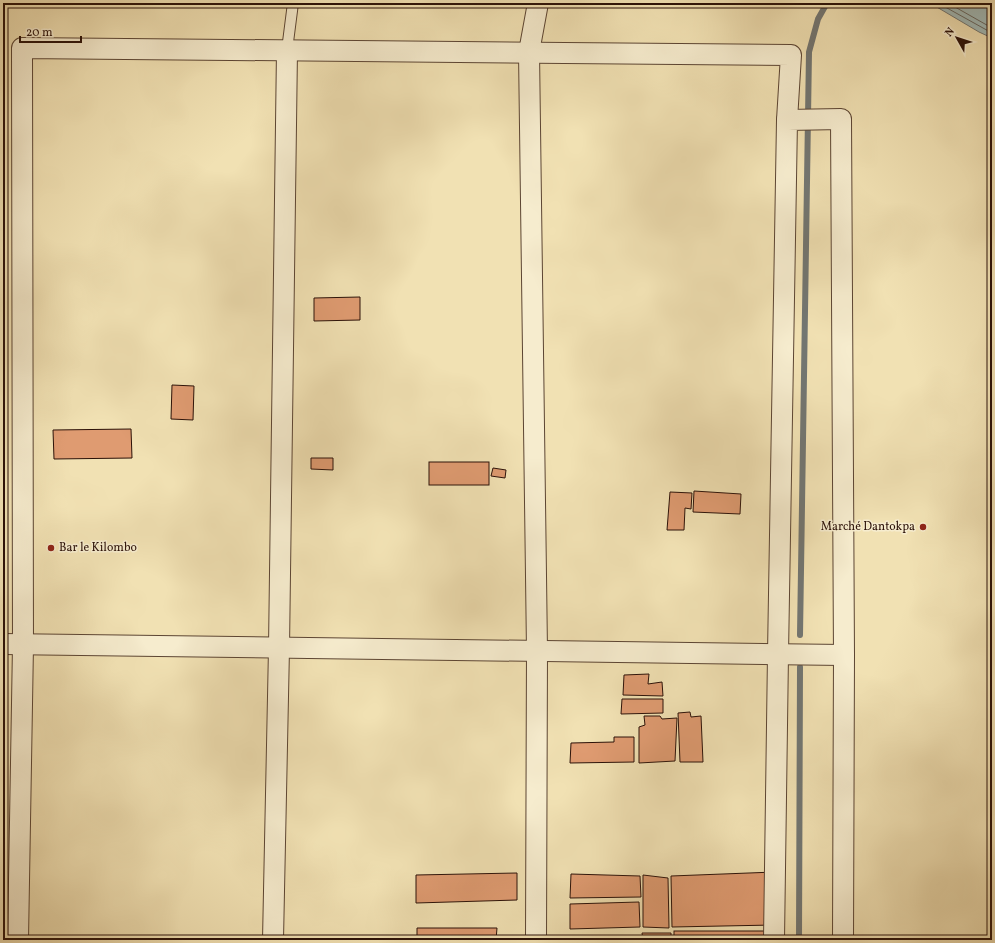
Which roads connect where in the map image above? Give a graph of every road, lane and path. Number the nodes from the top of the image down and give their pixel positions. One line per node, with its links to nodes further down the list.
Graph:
1 (293, 3): 3 (lane)
2 (538, 3): 4 (street)
3 (287, 50): 4 (street); 7 (street); 8 (street)
4 (529, 52): 5 (street); 9 (street)
5 (787, 120): 10 (street); 11 (street)
6 (3, 644): 7 (street)
7 (23, 644): 8 (street); 12 (street)
8 (279, 648): 9 (street); 13 (street)
9 (537, 651): 10 (street); 14 (street)
10 (778, 654): 11 (street); 15 (street)
11 (844, 655): 16 (street)
12 (18, 940)
13 (273, 940)
14 (536, 940)
15 (774, 940)
16 (843, 940)

